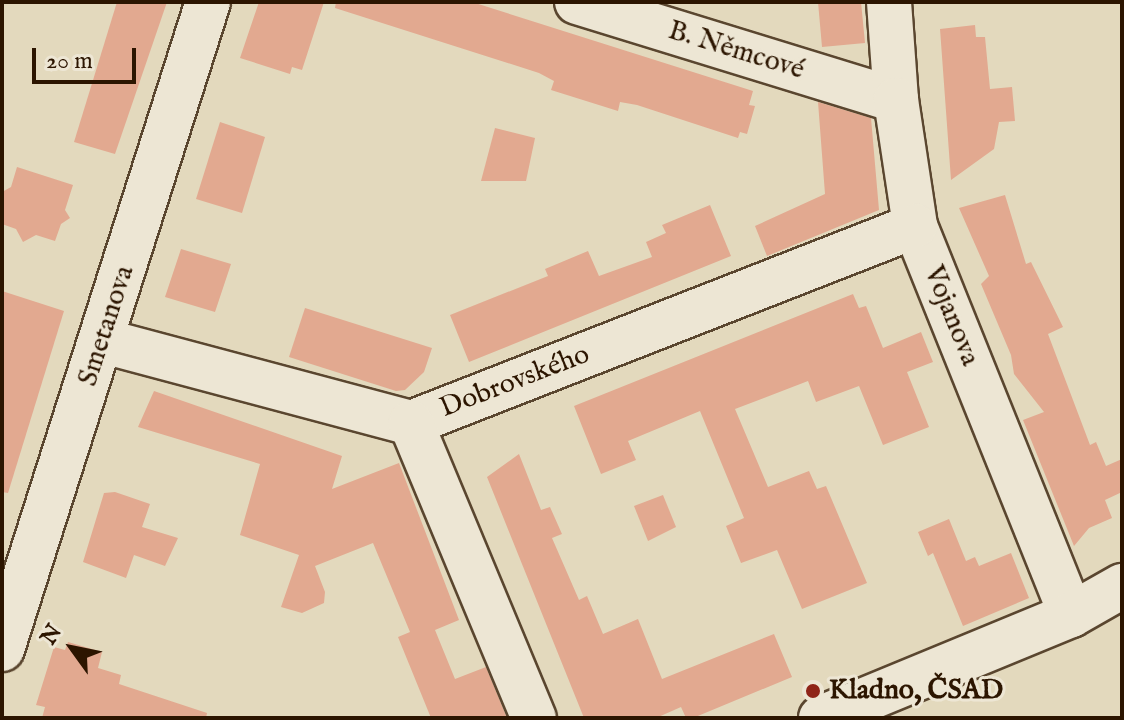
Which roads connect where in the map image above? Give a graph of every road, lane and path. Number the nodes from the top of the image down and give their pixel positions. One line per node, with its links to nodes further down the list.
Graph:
1 (208, 2): 6 (street, Smetanova)
2 (577, 2): 4 (street, B. Němcové)
3 (889, 2): 4 (street, Vojanova)
4 (896, 100): 5 (street, Vojanova)
5 (915, 226): 7 (street, Dobrovského); 9 (street, Vojanova)
6 (103, 341): 7 (street, Dobrovského); 10 (street, Smetanova)
7 (411, 423): 11 (street)
8 (1122, 586): 9 (street)
9 (1071, 615): 12 (street)
10 (2, 649)
11 (534, 718)
12 (821, 718)

